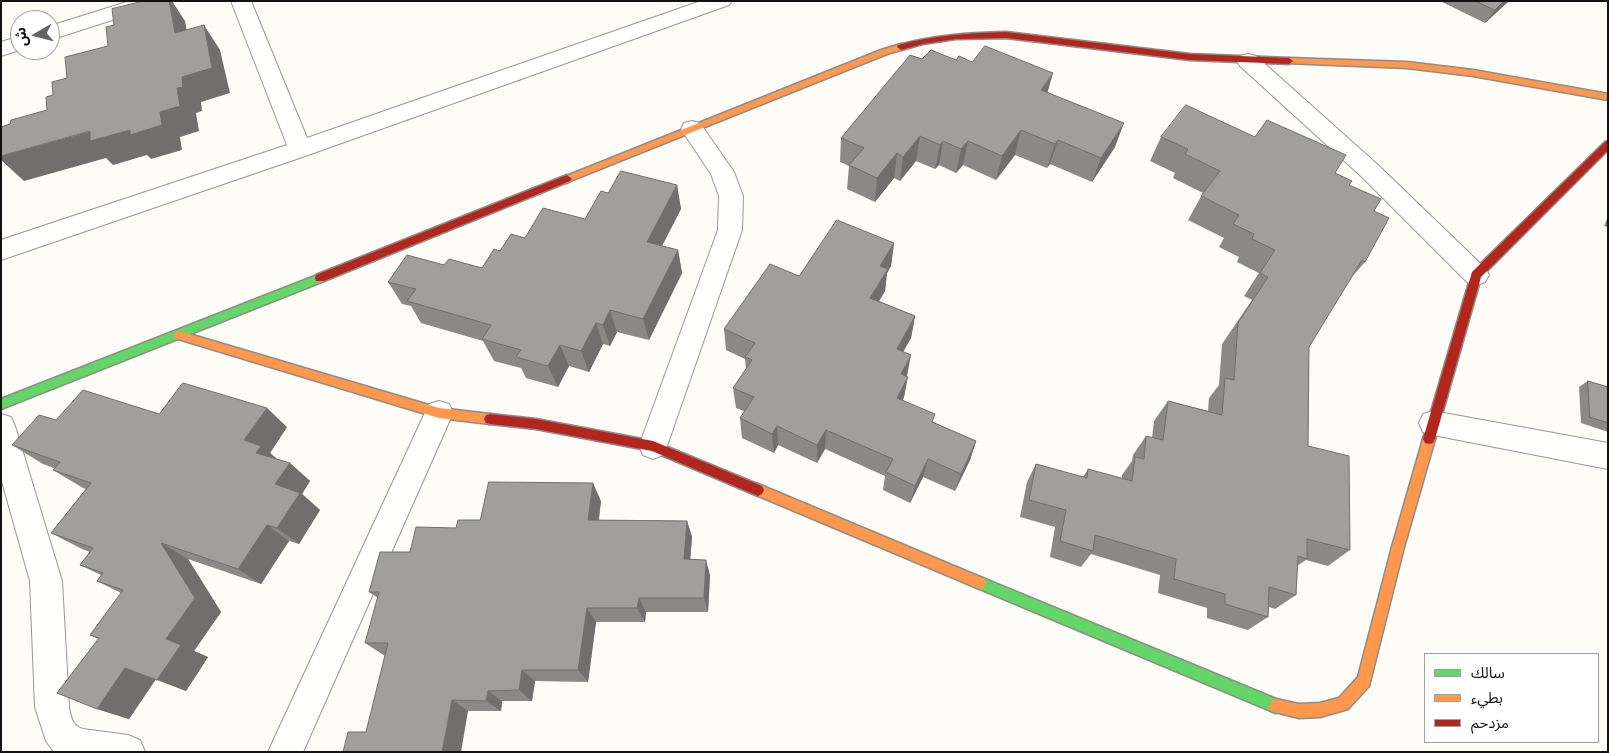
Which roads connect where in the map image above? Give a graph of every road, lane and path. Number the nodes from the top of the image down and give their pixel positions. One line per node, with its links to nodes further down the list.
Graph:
1 (152, 1): 4 (street)
2 (240, 1): 9 (street)
3 (722, 1): 9 (street)
4 (60, 30)
5 (1248, 60): 6 (street); 7 (street); 11 (street)
6 (1608, 97)
7 (692, 130): 12 (street); 17 (street)
8 (1608, 144): 11 (street)
9 (300, 149): 10 (street)
10 (1, 250)
11 (1476, 275): 15 (street)
12 (179, 335): 13 (street); 14 (street)
13 (1, 404)
14 (439, 413): 17 (street); 20 (street)
15 (1433, 423): 17 (street); 18 (street)
16 (1, 426): 19 (street)
17 (653, 446)
18 (1608, 456)
19 (128, 752)
20 (285, 752)

